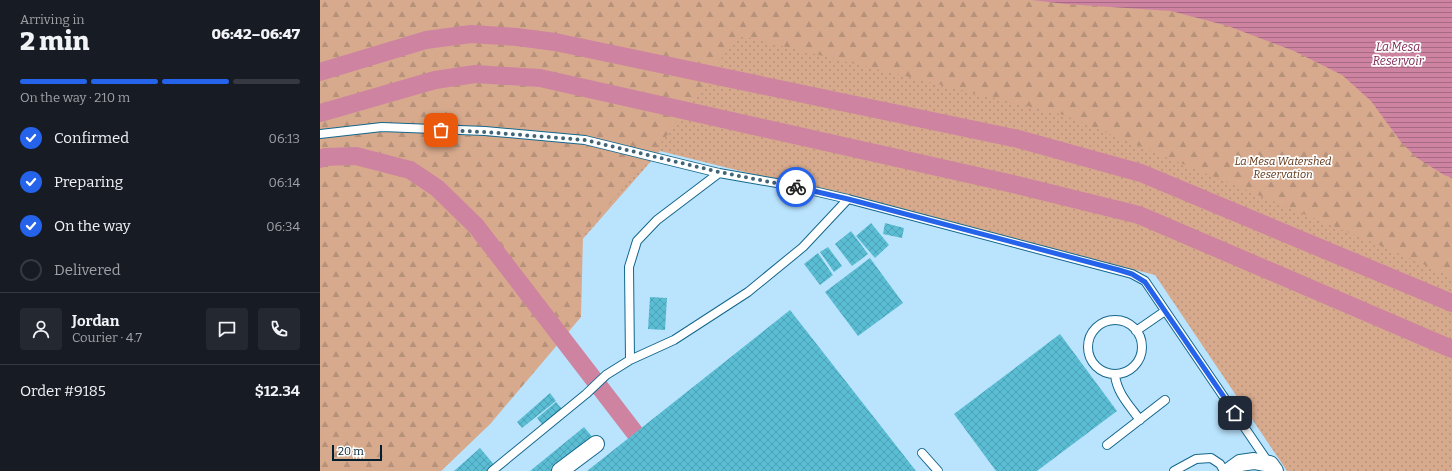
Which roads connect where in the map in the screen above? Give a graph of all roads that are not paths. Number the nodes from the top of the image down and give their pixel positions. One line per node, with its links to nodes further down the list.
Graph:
1 (320, 134): 2 (lane)
2 (719, 172): 3 (lane); 6 (lane)
3 (848, 199): 4 (lane); 6 (lane)
4 (1165, 311): 5 (lane); 13 (lane)
5 (1136, 331): 7 (lane); 7 (lane)
6 (630, 360): 14 (lane)
7 (1115, 375): 9 (lane)
8 (1165, 400): 9 (lane)
9 (1140, 420): 11 (lane)
10 (596, 444): 15 (street)
11 (1107, 444)
12 (922, 453): 16 (lane)
13 (1272, 468): 19 (street)
14 (492, 471)
15 (560, 471)
16 (938, 471)
17 (1174, 471): 18 (lane)
18 (1224, 471)
19 (1229, 471)

